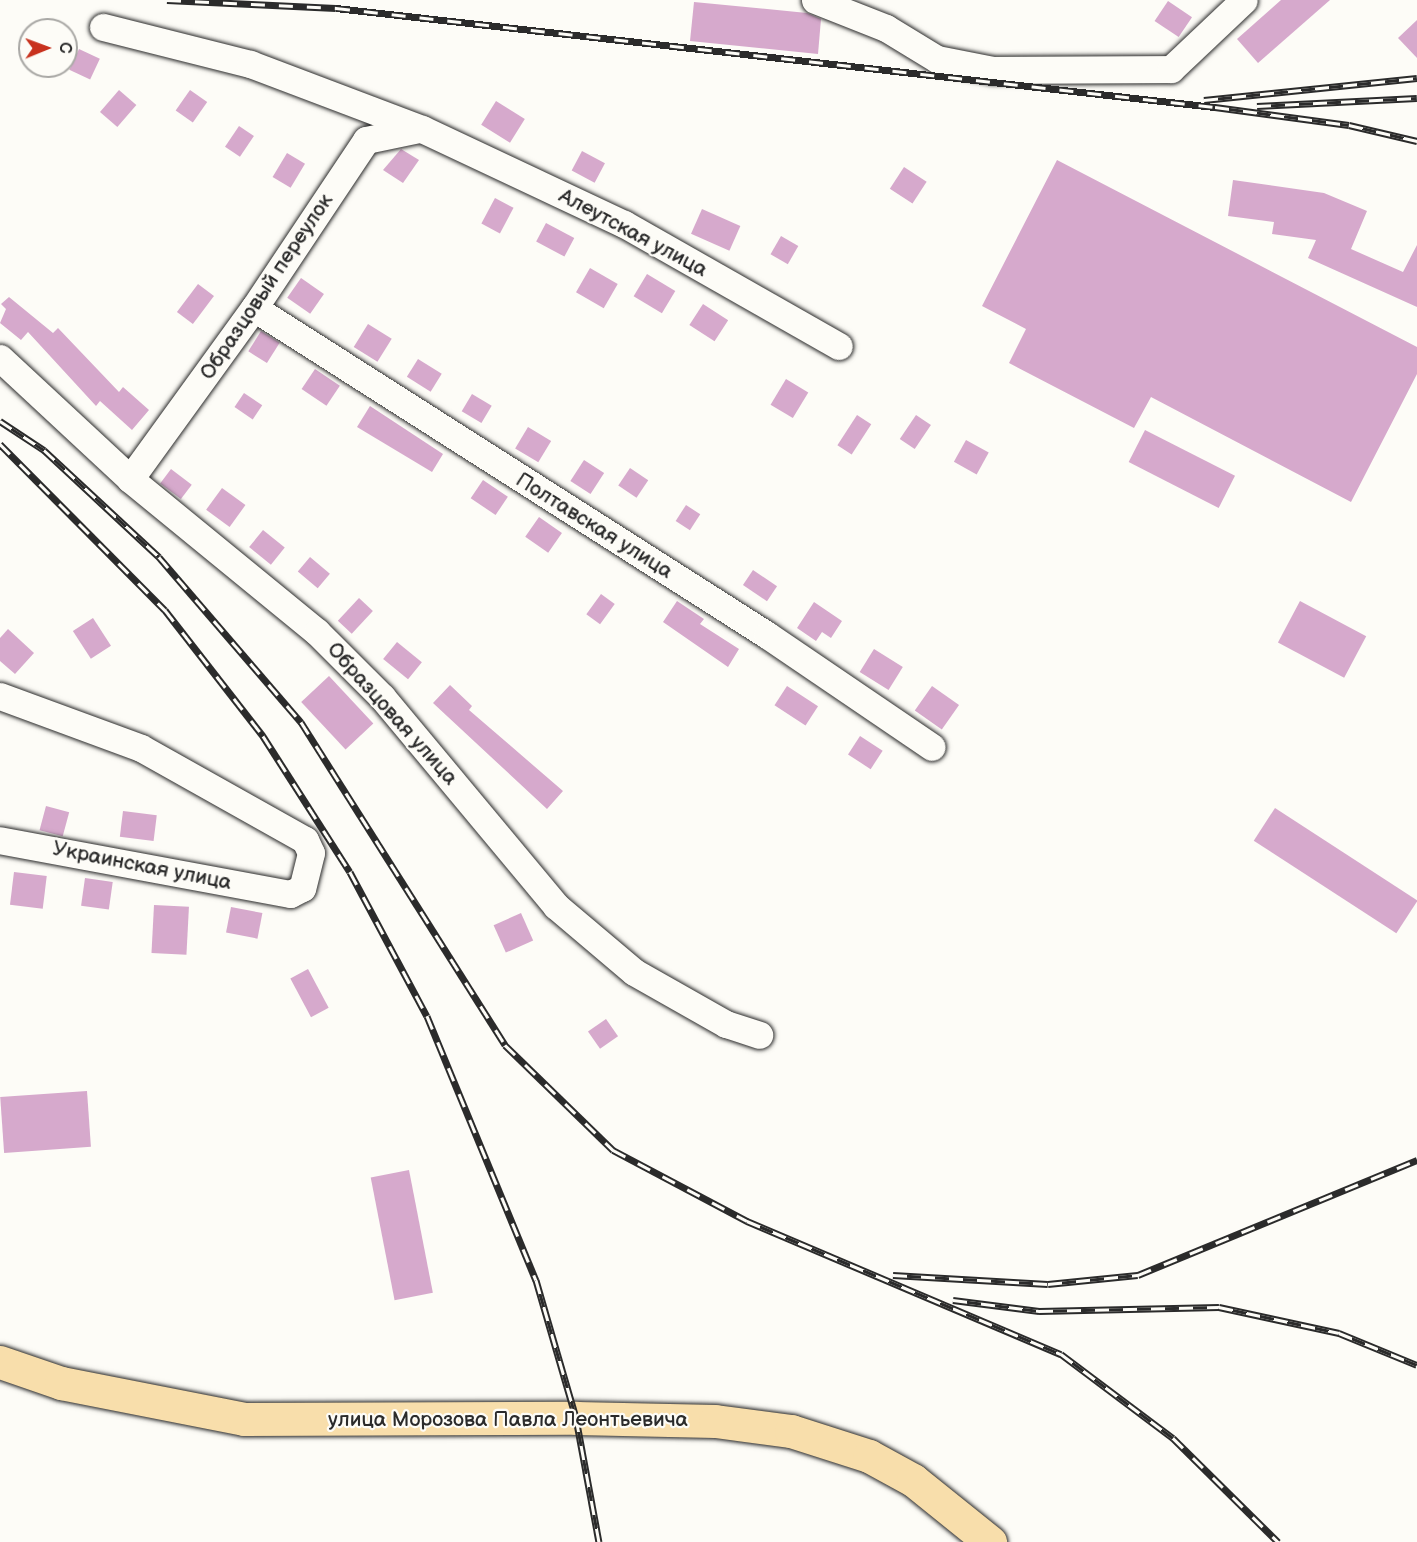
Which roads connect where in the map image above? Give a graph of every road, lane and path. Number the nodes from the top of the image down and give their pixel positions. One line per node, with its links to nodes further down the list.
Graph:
1 (815, 0): 2 (street)
2 (1244, 0)
3 (103, 27): 4 (street, Алеутская улица)
4 (423, 129): 5 (street, Образцовый переулок); 6 (street, Алеутская улица)
5 (255, 308): 8 (street, Образцовый переулок); 10 (street, Полтавская улица)
6 (838, 346)
7 (0, 358): 8 (street, Образцовая улица)
8 (130, 479): 12 (street, Образцовая улица)
9 (0, 696): 11 (street, Украинская улица)
10 (932, 747)
11 (0, 840)
12 (759, 1035)
13 (0, 1362): 14 (main road, улица Морозова Павла Леонтьевича)
14 (990, 1542)

